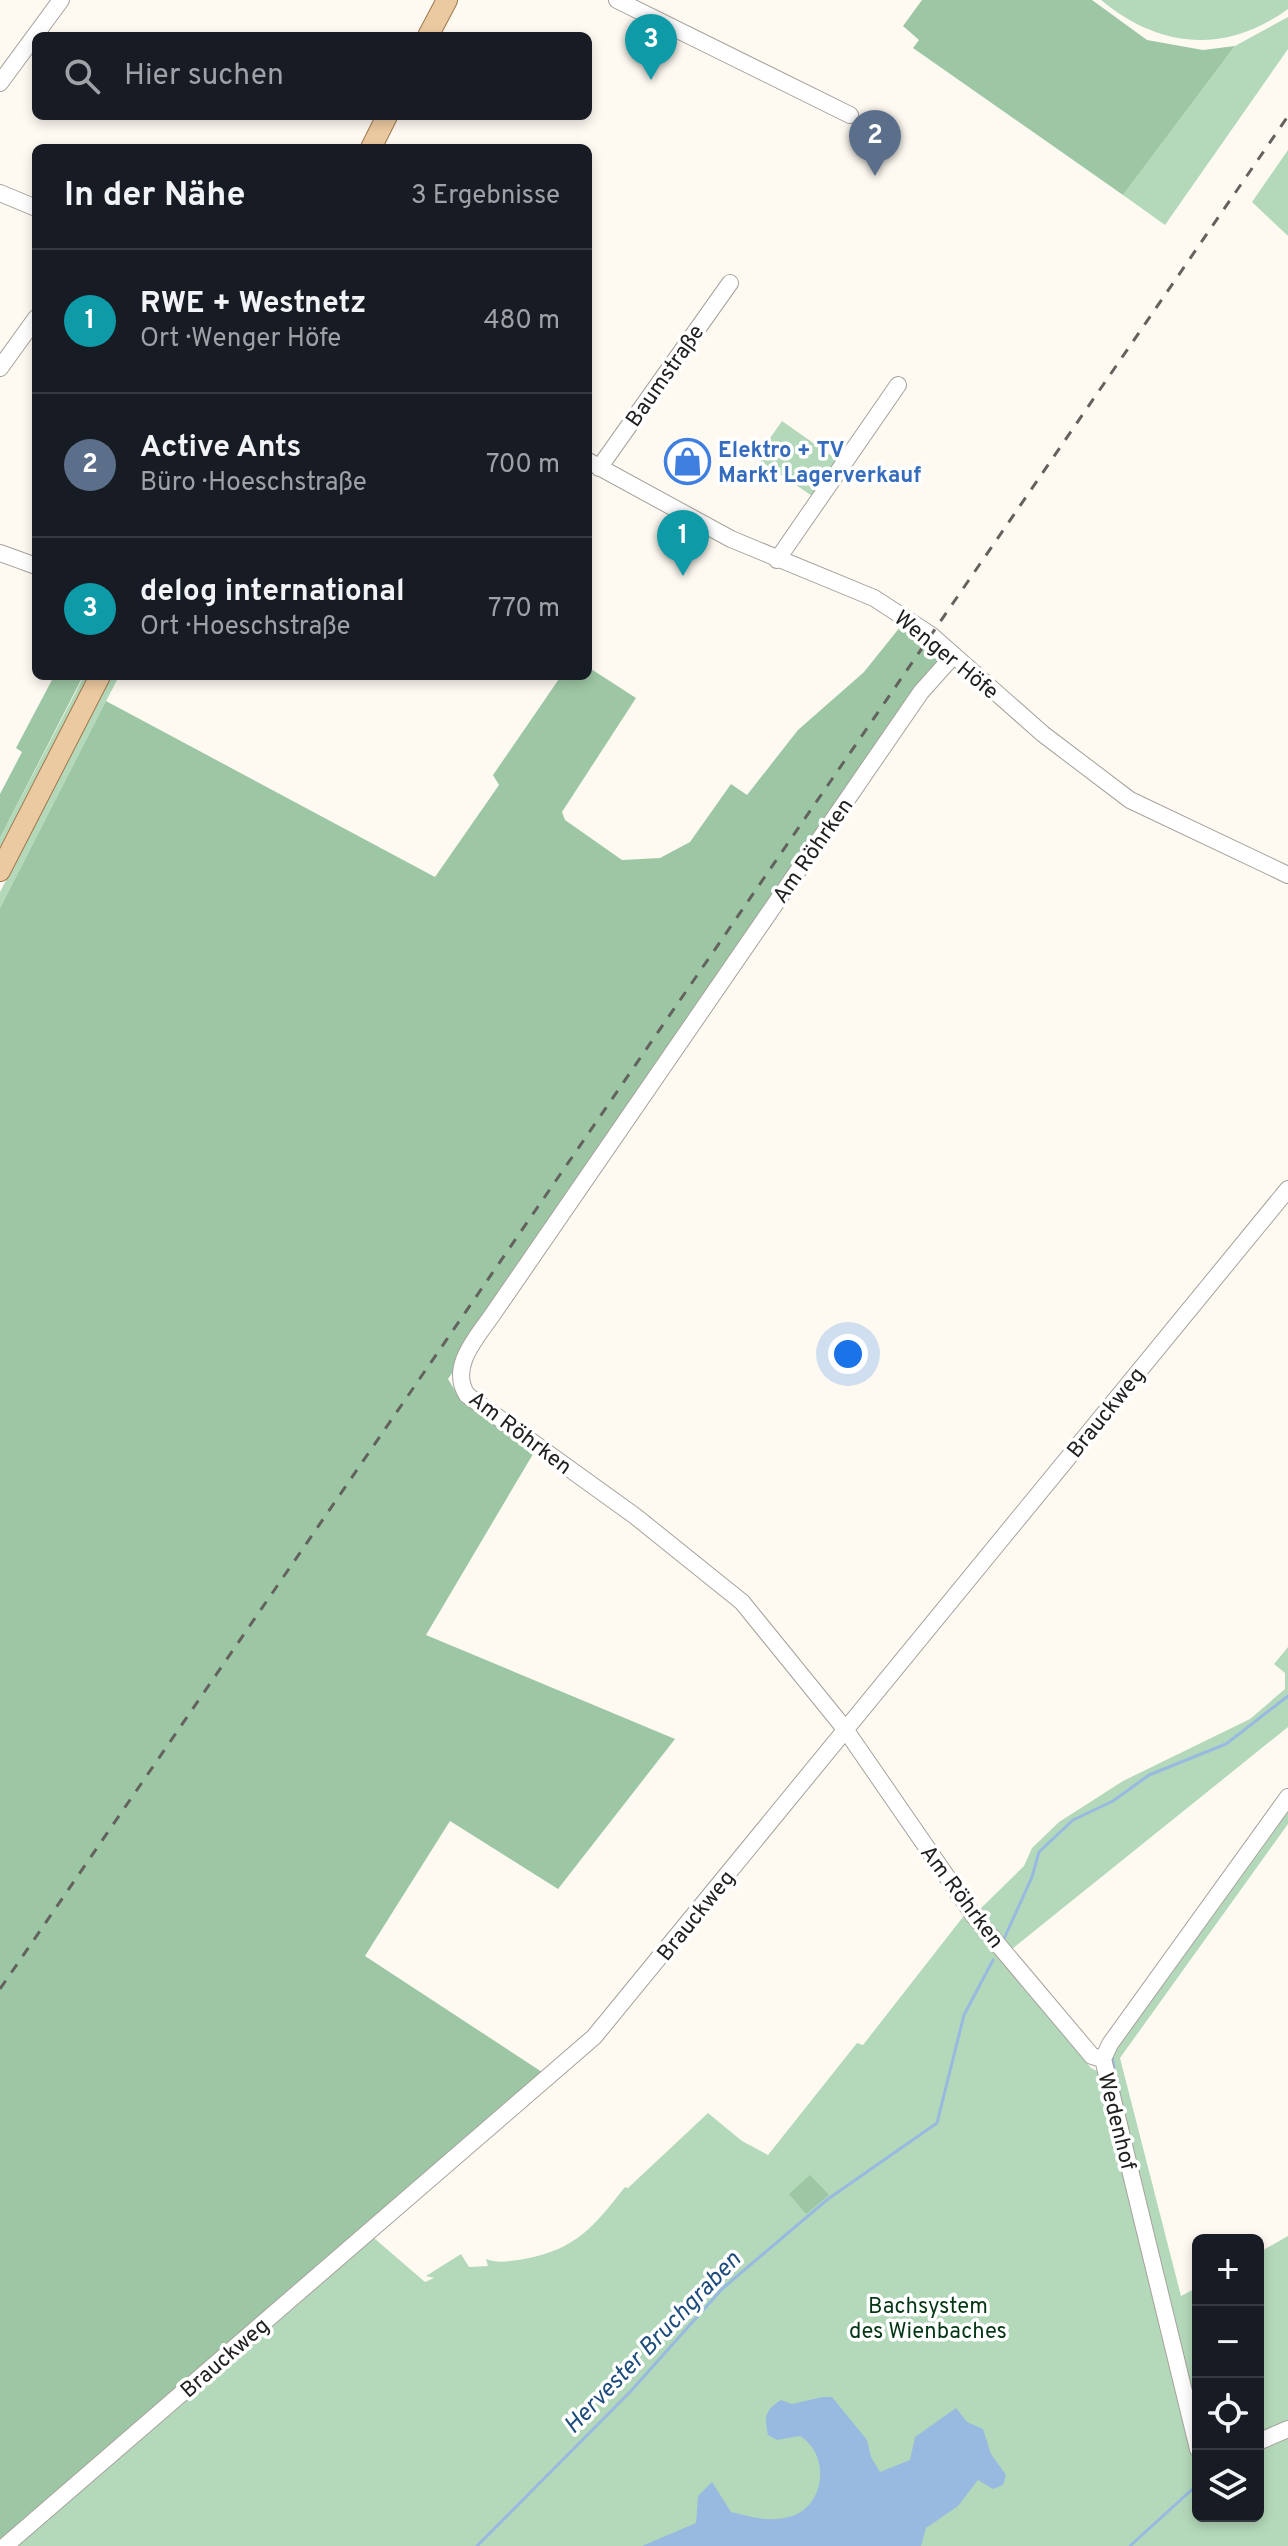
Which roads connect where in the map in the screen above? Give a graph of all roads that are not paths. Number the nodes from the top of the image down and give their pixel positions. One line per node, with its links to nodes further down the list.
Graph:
1 (61, 0): 4 (street)
2 (447, 0): 5 (main road)
3 (617, 0): 8 (street)
4 (37, 32)
5 (430, 32)
6 (32, 39): 7 (street)
7 (0, 83)
8 (850, 115)
9 (385, 120): 10 (main road)
10 (373, 144)
11 (0, 193): 12 (street)
12 (32, 206)
13 (730, 283): 18 (street, Baumstraße)
14 (32, 322): 15 (street)
15 (6, 349): 16 (street)
16 (0, 368)
17 (898, 385): 20 (street)
18 (594, 464): 20 (street, Wenger Höfe)
19 (0, 553): 21 (street)
20 (777, 560): 22 (street, Wenger Höfe)
21 (32, 565)
22 (954, 655): 25 (street, Wenger Höfe); 27 (street, Am Röhrken)
23 (98, 680): 24 (main road)
24 (0, 871)
25 (1288, 875)
26 (1288, 1189): 27 (street, Brauckweg)
27 (845, 1729): 29 (street, Am Röhrken); 33 (street, Brauckweg)
28 (1288, 1797): 29 (street, Wedenhof)
29 (1103, 2059): 30 (street, Wedenhof)
30 (1192, 2424)
31 (1288, 2429): 32 (street)
32 (1264, 2439)
33 (5, 2546)

